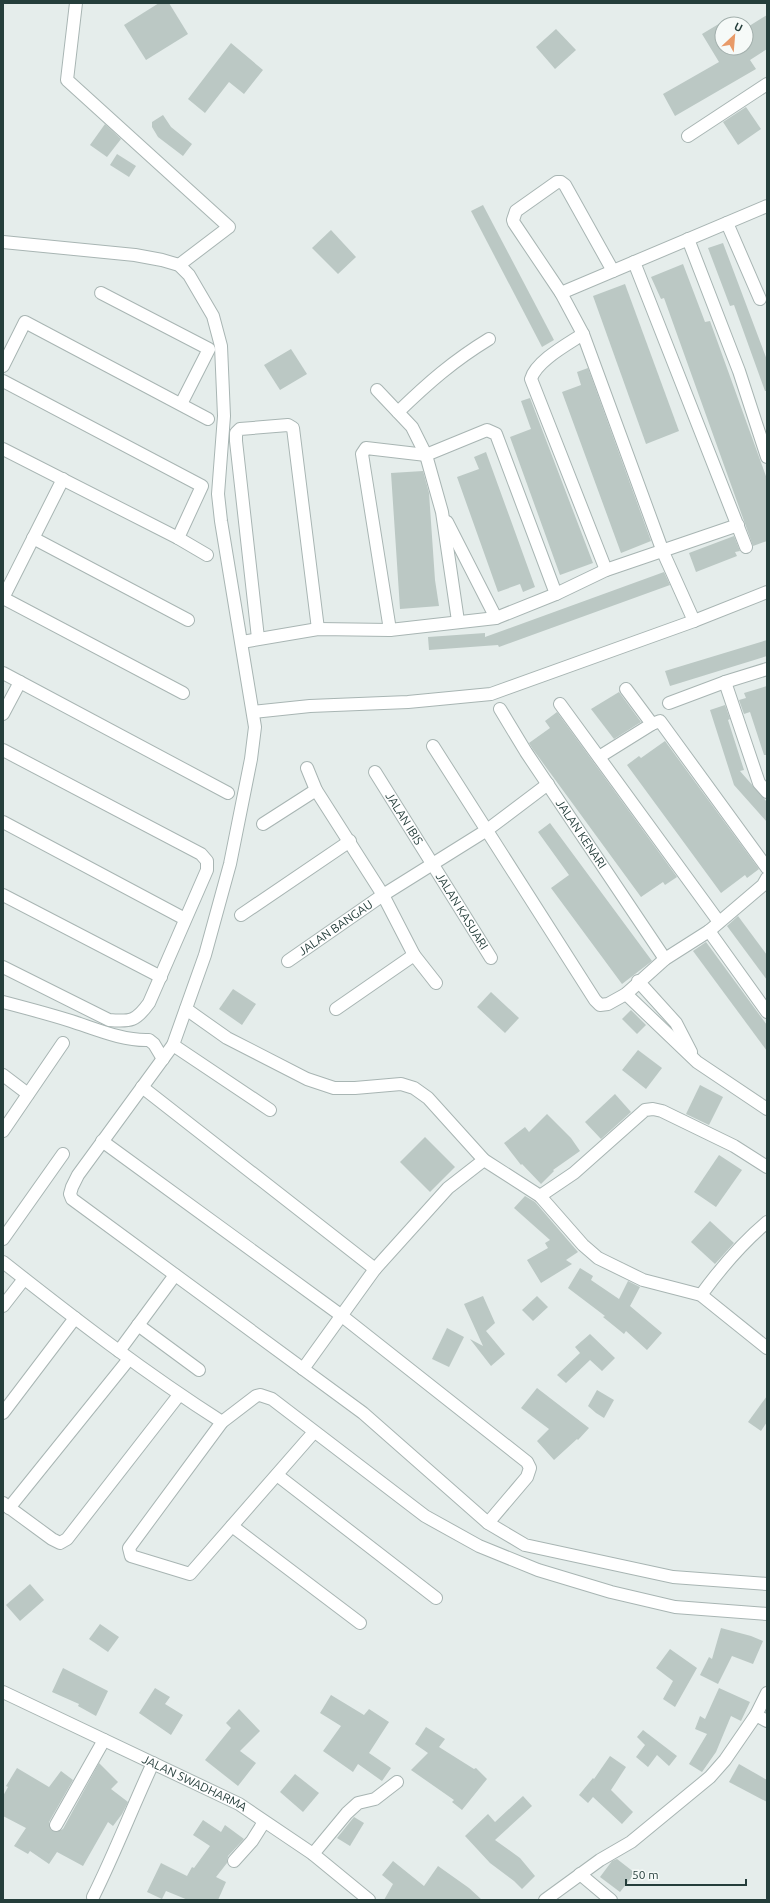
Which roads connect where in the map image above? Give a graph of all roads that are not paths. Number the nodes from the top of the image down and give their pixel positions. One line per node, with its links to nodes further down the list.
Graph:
1 (76, 3): 9 (street)
2 (767, 84): 3 (street)
3 (688, 136)
4 (766, 208): 5 (street)
5 (727, 223): 6 (street); 13 (street)
6 (688, 239): 8 (street); 24 (street)
7 (3, 242): 9 (street)
8 (634, 262): 10 (street); 27 (street)
9 (180, 265): 44 (street)
10 (613, 271): 12 (street); 12 (street)
11 (101, 293): 19 (street)
12 (561, 293): 14 (street)
13 (760, 299)
14 (583, 334): 31 (street); 33 (street)
15 (489, 339): 20 (street)
16 (3, 366): 19 (street)
17 (3, 381): 29 (street)
18 (377, 390): 20 (street)
19 (181, 404): 21 (street)
20 (398, 412): 23 (street)
21 (208, 419)
22 (3, 449): 25 (street)
23 (426, 455): 26 (street); 35 (street); 42 (street)
24 (767, 457)
25 (63, 478): 28 (street); 29 (street)
26 (442, 512): 37 (street); 39 (street)
27 (738, 525): 30 (street); 31 (street)
28 (33, 538): 36 (street); 38 (street)
29 (178, 538): 32 (street)
30 (746, 547)
31 (663, 552): 33 (street); 40 (street)
32 (207, 555)
33 (606, 570): 35 (street)
34 (767, 592): 40 (street)
35 (556, 594): 37 (street)
36 (4, 595): 50 (street)
37 (496, 618): 39 (street)
38 (188, 620)
39 (458, 621): 42 (street)
40 (694, 621): 54 (street)
41 (318, 629): 42 (street); 43 (street); 43 (street)
42 (390, 630)
43 (258, 638): 44 (street)
44 (242, 642): 54 (street)
45 (767, 669): 48 (street)
46 (3, 673): 47 (street)
47 (20, 682): 55 (street); 65 (street)
48 (725, 682): 51 (street); 64 (street)
49 (626, 689): 56 (street)
50 (183, 693)
51 (669, 703)
52 (560, 704): 59 (street)
53 (500, 708): 62 (street, JALAN KENARI)
54 (253, 712): 89 (street)
55 (3, 714)
56 (652, 724): 59 (street); 71 (street)
57 (432, 746): 68 (street)
58 (3, 750): 76 (street)
59 (599, 757): 77 (street)
60 (307, 768): 63 (street)
61 (375, 772): 70 (street, JALAN IBIS)
62 (548, 784): 68 (street, JALAN BANGAU); 81 (street, JALAN KENARI)
63 (316, 790): 67 (street); 69 (street)
64 (767, 792)
65 (228, 793)
66 (3, 822): 76 (street)
67 (263, 824)
68 (487, 830): 70 (street, JALAN BANGAU); 87 (street)
69 (350, 841): 73 (street); 75 (street)
70 (434, 864): 73 (street, JALAN BANGAU); 80 (street, JALAN KASUARI)
71 (767, 868)
72 (766, 885): 77 (street)
73 (383, 894): 79 (street); 82 (street, JALAN BANGAU)
74 (3, 895): 84 (street)
75 (241, 915)
76 (185, 919): 84 (street)
77 (719, 922): 78 (street)
78 (709, 931): 81 (street); 91 (street)
79 (414, 955): 86 (street); 90 (street)
80 (491, 958)
81 (664, 959): 85 (street)
82 (288, 961)
83 (3, 966): 84 (street)
84 (161, 977)
85 (638, 981): 87 (street); 95 (street)
86 (436, 983)
87 (626, 994): 95 (street)
88 (3, 1002): 94 (street)
89 (186, 1009): 93 (street); 104 (street)
90 (336, 1009)
91 (767, 1012)
92 (63, 1043): 98 (street)
93 (173, 1045): 94 (street); 100 (street)
94 (163, 1059): 97 (street)
95 (696, 1062): 99 (street)
96 (3, 1075): 98 (street)
97 (142, 1087): 102 (street); 110 (street)
98 (28, 1094): 101 (street)
99 (767, 1109)
100 (270, 1110)
101 (3, 1131)
102 (102, 1141): 111 (street); 115 (street)
103 (63, 1154): 108 (street)
104 (484, 1160): 106 (street); 110 (street)
105 (767, 1167): 106 (street)
106 (540, 1196): 113 (street)
107 (767, 1222): 113 (street)
108 (3, 1239)
109 (3, 1262): 112 (street)
110 (375, 1269): 115 (street)
111 (175, 1275): 117 (street); 120 (street)
112 (24, 1279): 114 (street); 116 (street)
113 (701, 1295): 118 (street)
114 (3, 1306)
115 (342, 1316): 120 (street); 128 (street)
116 (75, 1318): 119 (street); 123 (street)
117 (138, 1325): 119 (street); 121 (street)
118 (767, 1348)
119 (124, 1355): 122 (street); 127 (street)
120 (303, 1369): 128 (street)
121 (199, 1370)
122 (179, 1394): 124 (street); 127 (street)
123 (3, 1413)
124 (222, 1422): 125 (street); 129 (street)
125 (314, 1432): 126 (street); 132 (street)
126 (277, 1475): 129 (street); 131 (street)
127 (6, 1506)
128 (488, 1523): 130 (street)
129 (232, 1526): 133 (street)
130 (767, 1584)
131 (436, 1598)
132 (767, 1614)
133 (360, 1623)
134 (3, 1692): 138 (street, JALAN SWADHARMA)
135 (767, 1693): 136 (street)
136 (756, 1715): 137 (street); 145 (street)
137 (767, 1721)
138 (104, 1740): 139 (street, JALAN SWADHARMA); 142 (street)
139 (153, 1763): 141 (street, JALAN SWADHARMA); 146 (street)
140 (397, 1782): 143 (street)
141 (264, 1822): 143 (street, JALAN SWADHARMA); 144 (street)
142 (56, 1826)
143 (313, 1854): 147 (street, JALAN SWADHARMA)
144 (234, 1861)
145 (580, 1874): 148 (street); 149 (street)
146 (93, 1898)
147 (369, 1900)
148 (545, 1900)
149 (611, 1900)

